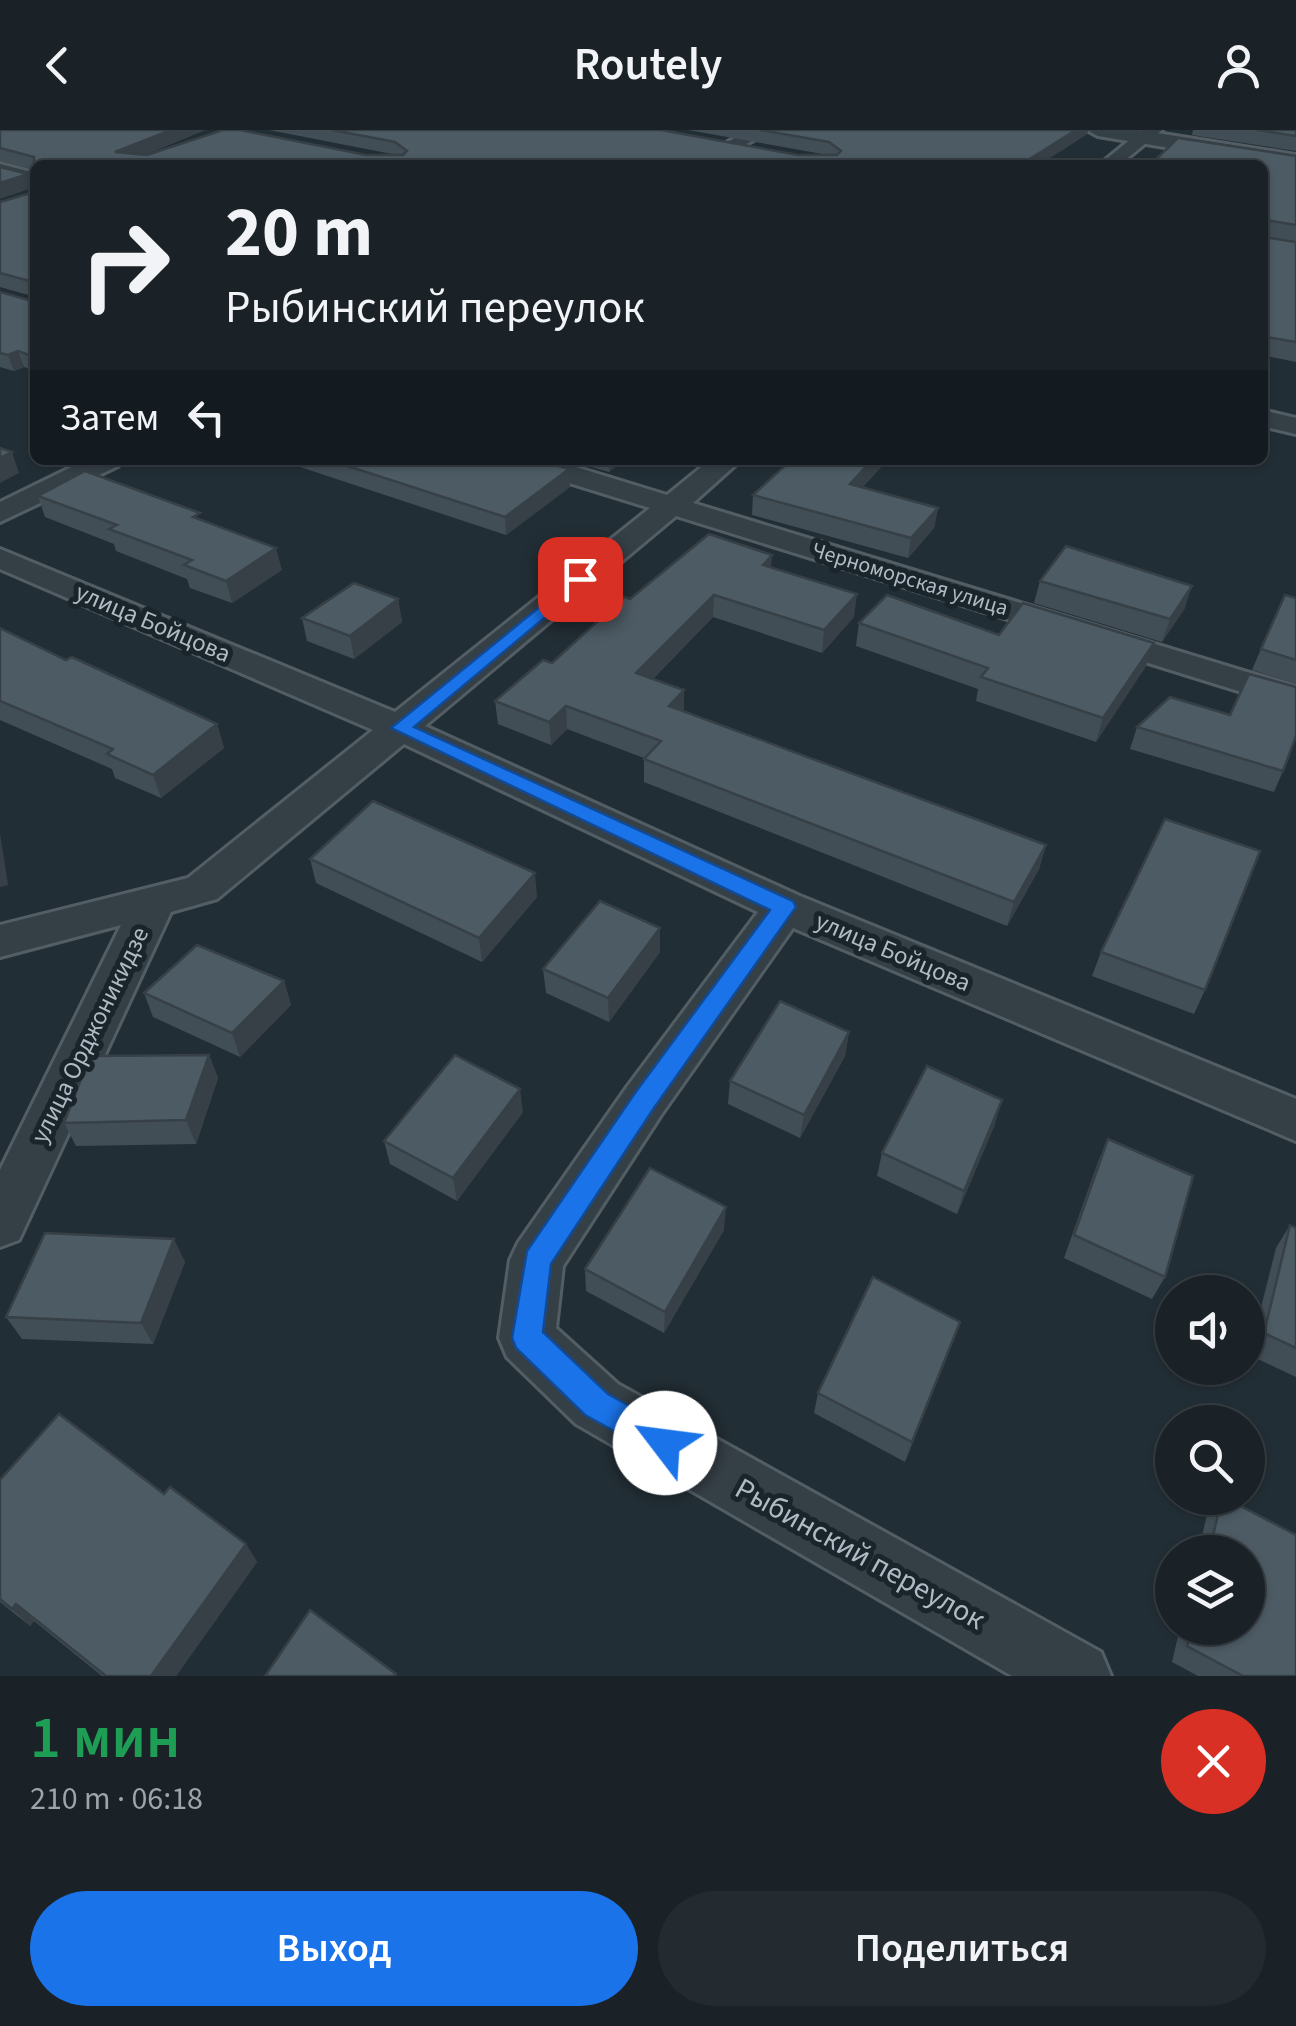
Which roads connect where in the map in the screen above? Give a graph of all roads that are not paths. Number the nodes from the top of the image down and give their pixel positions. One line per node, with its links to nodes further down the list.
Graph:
1 (763, 130): 5 (street)
2 (1098, 130): 3 (street)
3 (1148, 134): 8 (street); 9 (street)
4 (693, 140): 5 (street)
5 (729, 147): 6 (street); 7 (street)
6 (768, 154)
7 (704, 160)
8 (1114, 160)
9 (1296, 162)
10 (0, 170): 11 (street)
11 (30, 178)
12 (1268, 419): 13 (street)
13 (1296, 426)
14 (98, 465): 18 (street)
15 (540, 465): 17 (street, Черноморская улица)
16 (721, 465): 17 (street)
17 (669, 505): 20 (street, Черноморская улица); 21 (street)
18 (0, 513)
19 (0, 558): 21 (street, улица Бойцова)
20 (1296, 698)
21 (400, 728): 22 (street); 23 (street, улица Бойцова)
22 (155, 900): 24 (street); 26 (street, улица Орджоникидзе)
23 (784, 907): 25 (street, улица Бойцова); 27 (street, Рыбинский переулок)
24 (0, 941)
25 (1296, 1121)
26 (0, 1224)
27 (1076, 1676)

